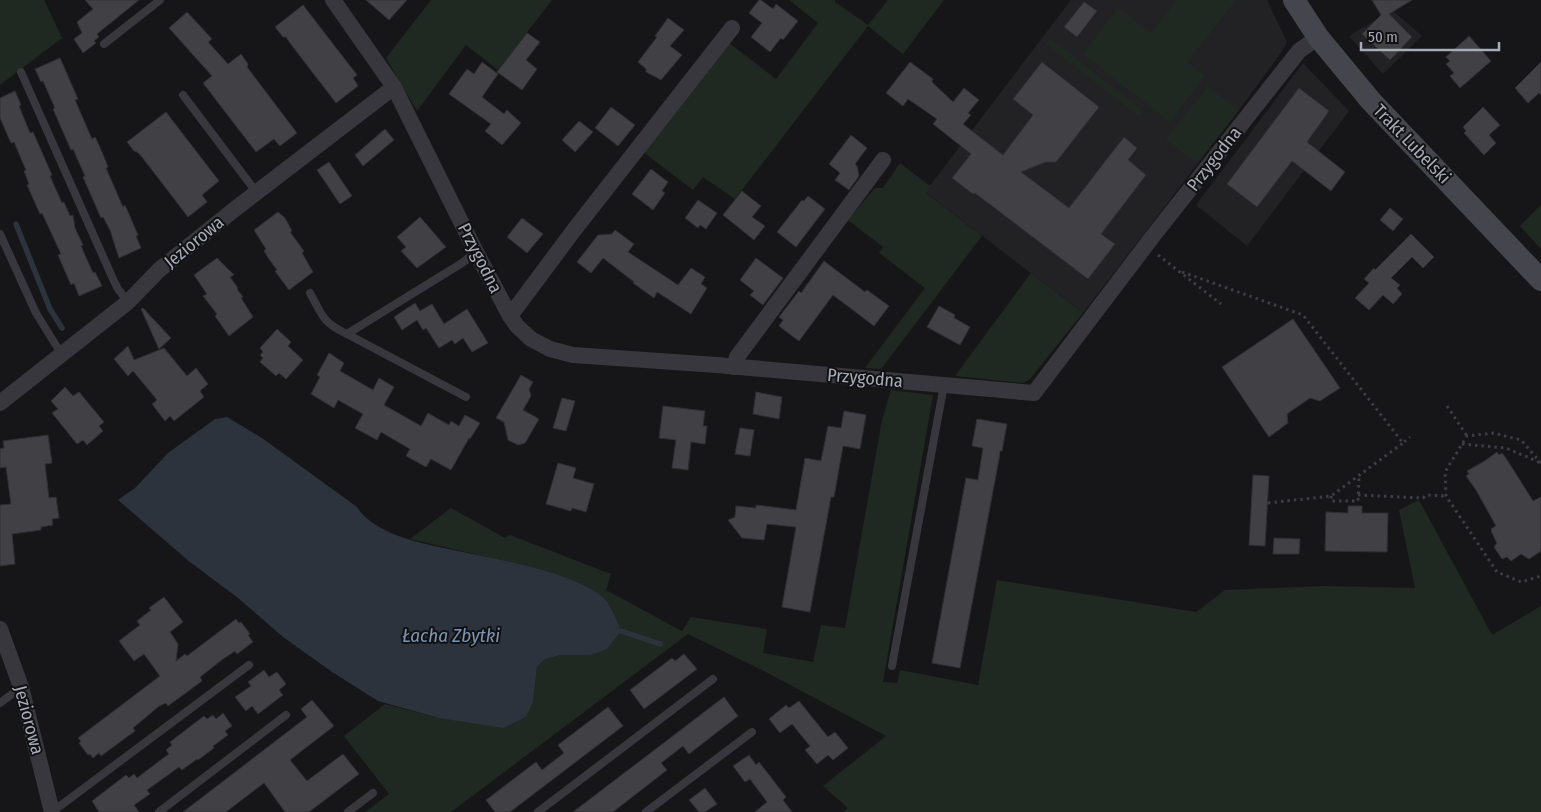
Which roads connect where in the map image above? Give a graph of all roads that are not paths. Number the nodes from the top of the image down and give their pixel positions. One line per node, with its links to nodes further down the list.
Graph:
1 (160, 0): 6 (lane)
2 (332, 0): 8 (street, Przygodna)
3 (1294, 0): 5 (street, Trakt Lubelski)
4 (732, 28): 17 (street)
5 (1318, 37): 14 (street, Trakt Lubelski); 21 (street, Przygodna)
6 (104, 44)
7 (21, 72): 16 (lane)
8 (394, 87): 11 (street, Jeziorowa); 13 (street, Przygodna)
9 (184, 95): 11 (lane)
10 (883, 160): 20 (street)
11 (257, 193): 16 (street, Jeziorowa)
12 (0, 234): 19 (lane)
13 (476, 252): 17 (street, Przygodna); 18 (lane)
14 (1541, 280)
15 (310, 293): 18 (lane)
16 (128, 302): 19 (street, Jeziorowa)
17 (510, 316): 20 (street, Przygodna)
18 (347, 334): 22 (lane)
19 (62, 355): 23 (street, Jeziorowa)
20 (734, 367): 21 (street, Przygodna)
21 (944, 385): 26 (lane)
22 (466, 397)
23 (0, 404)
24 (0, 629): 28 (street, Jeziorowa)
25 (249, 666): 33 (lane)
26 (892, 666)
27 (713, 679): 36 (lane)
28 (21, 687): 29 (lane); 33 (street, Jeziorowa)
29 (0, 704)
30 (286, 716): 34 (lane)
31 (752, 732): 37 (lane)
32 (373, 793): 35 (lane)
33 (52, 812)
34 (159, 812)
35 (348, 812)
36 (538, 812)
37 (646, 812)

